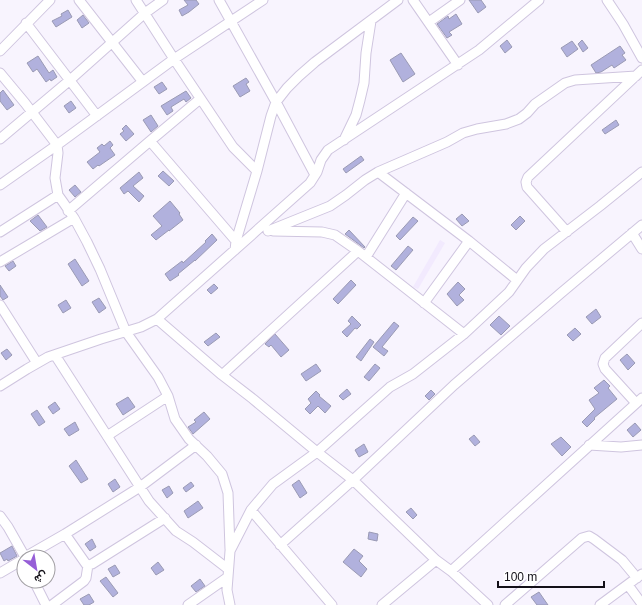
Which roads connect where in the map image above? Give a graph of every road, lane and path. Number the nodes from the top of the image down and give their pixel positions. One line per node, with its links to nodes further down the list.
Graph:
1 (50, 0): 16 (street)
2 (79, 0): 17 (street)
3 (136, 0): 12 (street)
4 (163, 0): 12 (street)
5 (219, 0): 14 (street)
6 (263, 0): 14 (street)
7 (398, 0): 13 (street)
8 (414, 0): 15 (street)
9 (460, 0): 15 (street)
10 (539, 0): 21 (street)
11 (610, 1): 19 (street)
12 (145, 13): 17 (street); 20 (street)
13 (371, 21): 27 (street); 31 (street)
14 (231, 22): 20 (street); 27 (street)
15 (428, 22): 21 (street)
16 (26, 24): 18 (street); 24 (street)
17 (112, 43): 24 (street); 25 (street)
18 (0, 51)
19 (642, 58)
20 (174, 59): 25 (street); 26 (street)
21 (458, 64): 31 (street)
22 (0, 73): 28 (street)
23 (639, 73): 35 (street); 46 (street)
24 (70, 80): 28 (street); 29 (street)
25 (143, 82): 29 (street)
26 (200, 99): 32 (street); 34 (street)
27 (276, 102): 34 (street); 37 (street)
28 (32, 112): 30 (street); 33 (street)
29 (97, 116): 33 (street)
30 (0, 139)
31 (344, 140): 37 (street)
32 (150, 141): 41 (street); 49 (street)
33 (56, 146): 38 (street); 40 (street)
34 (257, 171): 49 (street)
35 (378, 172): 39 (street); 43 (street)
36 (642, 172): 46 (street)
37 (315, 175): 45 (street)
38 (0, 186)
39 (406, 193): 48 (street); 52 (street)
40 (58, 195): 41 (street); 44 (street)
41 (71, 215): 53 (street); 59 (street)
42 (642, 225): 47 (street)
43 (268, 231): 45 (street); 51 (street)
44 (0, 232)
45 (255, 232): 49 (street)
46 (567, 232): 54 (street)
47 (632, 233): 50 (street); 72 (street)
48 (469, 241): 54 (street); 55 (street)
49 (236, 245): 57 (street)
50 (642, 249)
51 (358, 251): 52 (street); 63 (street)
52 (366, 257): 55 (street)
53 (0, 262)
54 (517, 280): 60 (street)
55 (424, 303): 60 (street)
56 (0, 305): 62 (street)
57 (157, 319): 59 (street); 63 (street)
58 (642, 323): 66 (street)
59 (126, 332): 61 (street); 65 (street)
60 (464, 334): 71 (street)
61 (55, 355): 62 (street); 67 (street)
62 (37, 364): 64 (street)
63 (222, 375): 71 (street)
64 (0, 386)
65 (168, 396): 67 (street); 68 (street)
66 (639, 400): 69 (street)
67 (107, 436): 73 (street)
68 (196, 445): 73 (street); 83 (street)
69 (589, 445): 70 (street); 87 (street)
70 (642, 445)
71 (317, 452): 72 (street); 74 (street)
72 (353, 480): 80 (street); 84 (street)
73 (140, 487): 76 (street); 79 (street)
74 (251, 510): 80 (street); 83 (street)
75 (0, 516): 77 (street)
76 (164, 518): 86 (street); 89 (street)
77 (8, 527): 78 (street); 81 (street)
78 (0, 533)
79 (65, 534): 82 (street); 86 (street)
80 (280, 545): 98 (street)
81 (20, 549)
82 (40, 549)
83 (230, 551): 89 (street)
84 (436, 560): 87 (street); 99 (street)
85 (16, 563): 88 (street)
86 (88, 565): 95 (street)
87 (451, 571): 100 (street)
88 (0, 573)
89 (228, 573): 96 (street); 97 (street)
90 (639, 576): 91 (street); 101 (street)
91 (628, 585): 93 (street); 102 (street)
92 (38, 589): 94 (street)
93 (642, 604)
94 (46, 605)
95 (52, 605)
96 (188, 605)
97 (230, 605)
98 (332, 605)
99 (382, 605)
100 (488, 605)
101 (505, 605)
102 (600, 605)

